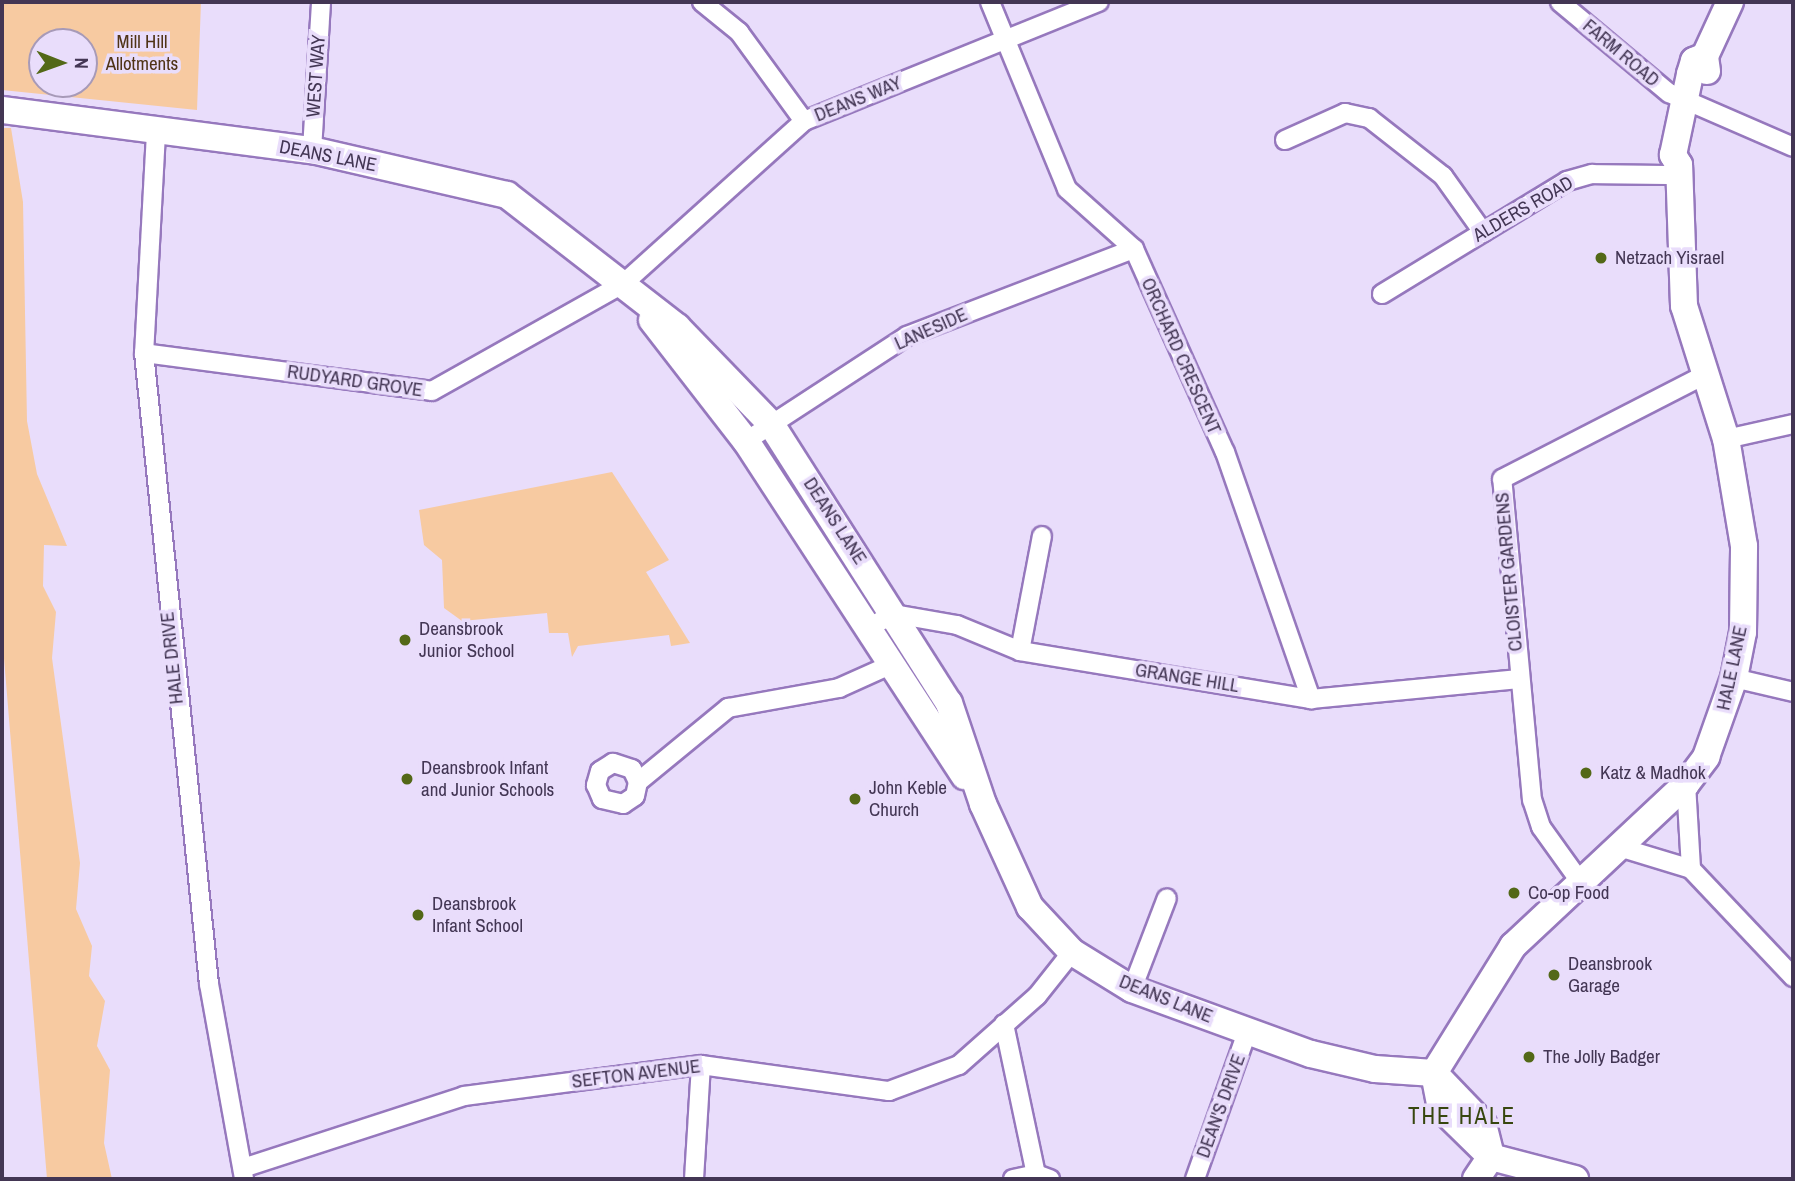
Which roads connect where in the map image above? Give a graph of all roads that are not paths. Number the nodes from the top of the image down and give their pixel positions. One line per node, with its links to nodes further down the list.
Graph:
1 (321, 2): 14 (street, WEST WAY)
2 (702, 2): 10 (street)
3 (990, 2): 7 (street, ORCHARD CRESCENT)
4 (1099, 2): 7 (street, DEANS WAY)
5 (1560, 2): 8 (street, FARM ROAD)
6 (1730, 2): 8 (main road, HALE LANE)
7 (1003, 41): 10 (street, DEANS WAY); 17 (street, ORCHARD CRESCENT)
8 (1690, 105): 13 (street, FARM ROAD); 15 (main road, HALE LANE)
9 (2, 110): 11 (main road, DEANS LANE)
10 (804, 121): 18 (street, DEANS WAY)
11 (156, 133): 14 (main road, DEANS LANE); 20 (street, HALE DRIVE)
12 (1285, 140): 16 (street)
13 (1793, 147)
14 (312, 149): 18 (main road, DEANS LANE)
15 (1679, 170): 16 (street, ALDERS ROAD); 21 (main road, HALE LANE)
16 (1483, 232): 19 (street, ALDERS ROAD)
17 (1134, 249): 22 (street, LANESIDE); 34 (street, ORCHARD CRESCENT)
18 (624, 284): 20 (street, RUDYARD GROVE); 22 (main road, DEANS LANE); 25 (main road, DEANS LANE)
19 (1382, 294)
20 (144, 353): 50 (street, HALE DRIVE)
21 (1706, 374): 24 (main road, HALE LANE); 32 (street, CLOISTER GARDENS)
22 (772, 424): 25 (street, LANESIDE); 27 (main road, DEANS LANE)
23 (1793, 424): 24 (street)
24 (1726, 439): 31 (main road, HALE LANE)
25 (746, 441): 28 (main road, DEANS LANE)
26 (1042, 536): 29 (street)
27 (894, 614): 28 (street); 29 (street, GRANGE HILL); 37 (main road, DEANS LANE)
28 (865, 629): 30 (main road, DEANS LANE)
29 (1020, 650): 34 (street, GRANGE HILL)
30 (888, 666): 35 (street); 37 (main road, DEANS LANE)
31 (1734, 678): 33 (street); 36 (main road, HALE LANE)
32 (1519, 679): 34 (street, GRANGE HILL); 40 (street, CLOISTER GARDENS)
33 (1793, 692)
34 (1311, 699)
35 (638, 782)
36 (1686, 785): 38 (main road, HALE LANE); 39 (street)
37 (983, 804): 42 (main road, DEANS LANE)
38 (1622, 848): 39 (street); 40 (main road, HALE LANE)
39 (1691, 869): 43 (street)
40 (1579, 880): 48 (main road, HALE LANE)
41 (1167, 898): 44 (street)
42 (1072, 953): 44 (main road, DEANS LANE); 45 (street, SEFTON AVENUE)
43 (1793, 977)
44 (1132, 989): 46 (main road, DEANS LANE)
45 (1004, 1024): 47 (street, SEFTON AVENUE); 51 (street)
46 (1247, 1032): 48 (main road, DEANS LANE); 54 (street, DEAN'S DRIVE)
47 (701, 1065): 50 (street, SEFTON AVENUE); 52 (street)
48 (1434, 1073): 49 (main road)
49 (1491, 1157): 55 (main road); 56 (main road)
50 (244, 1174)
51 (1043, 1177): 53 (street)
52 (694, 1179)
53 (1013, 1179)
54 (1195, 1179)
55 (1476, 1179)
56 (1575, 1179)

